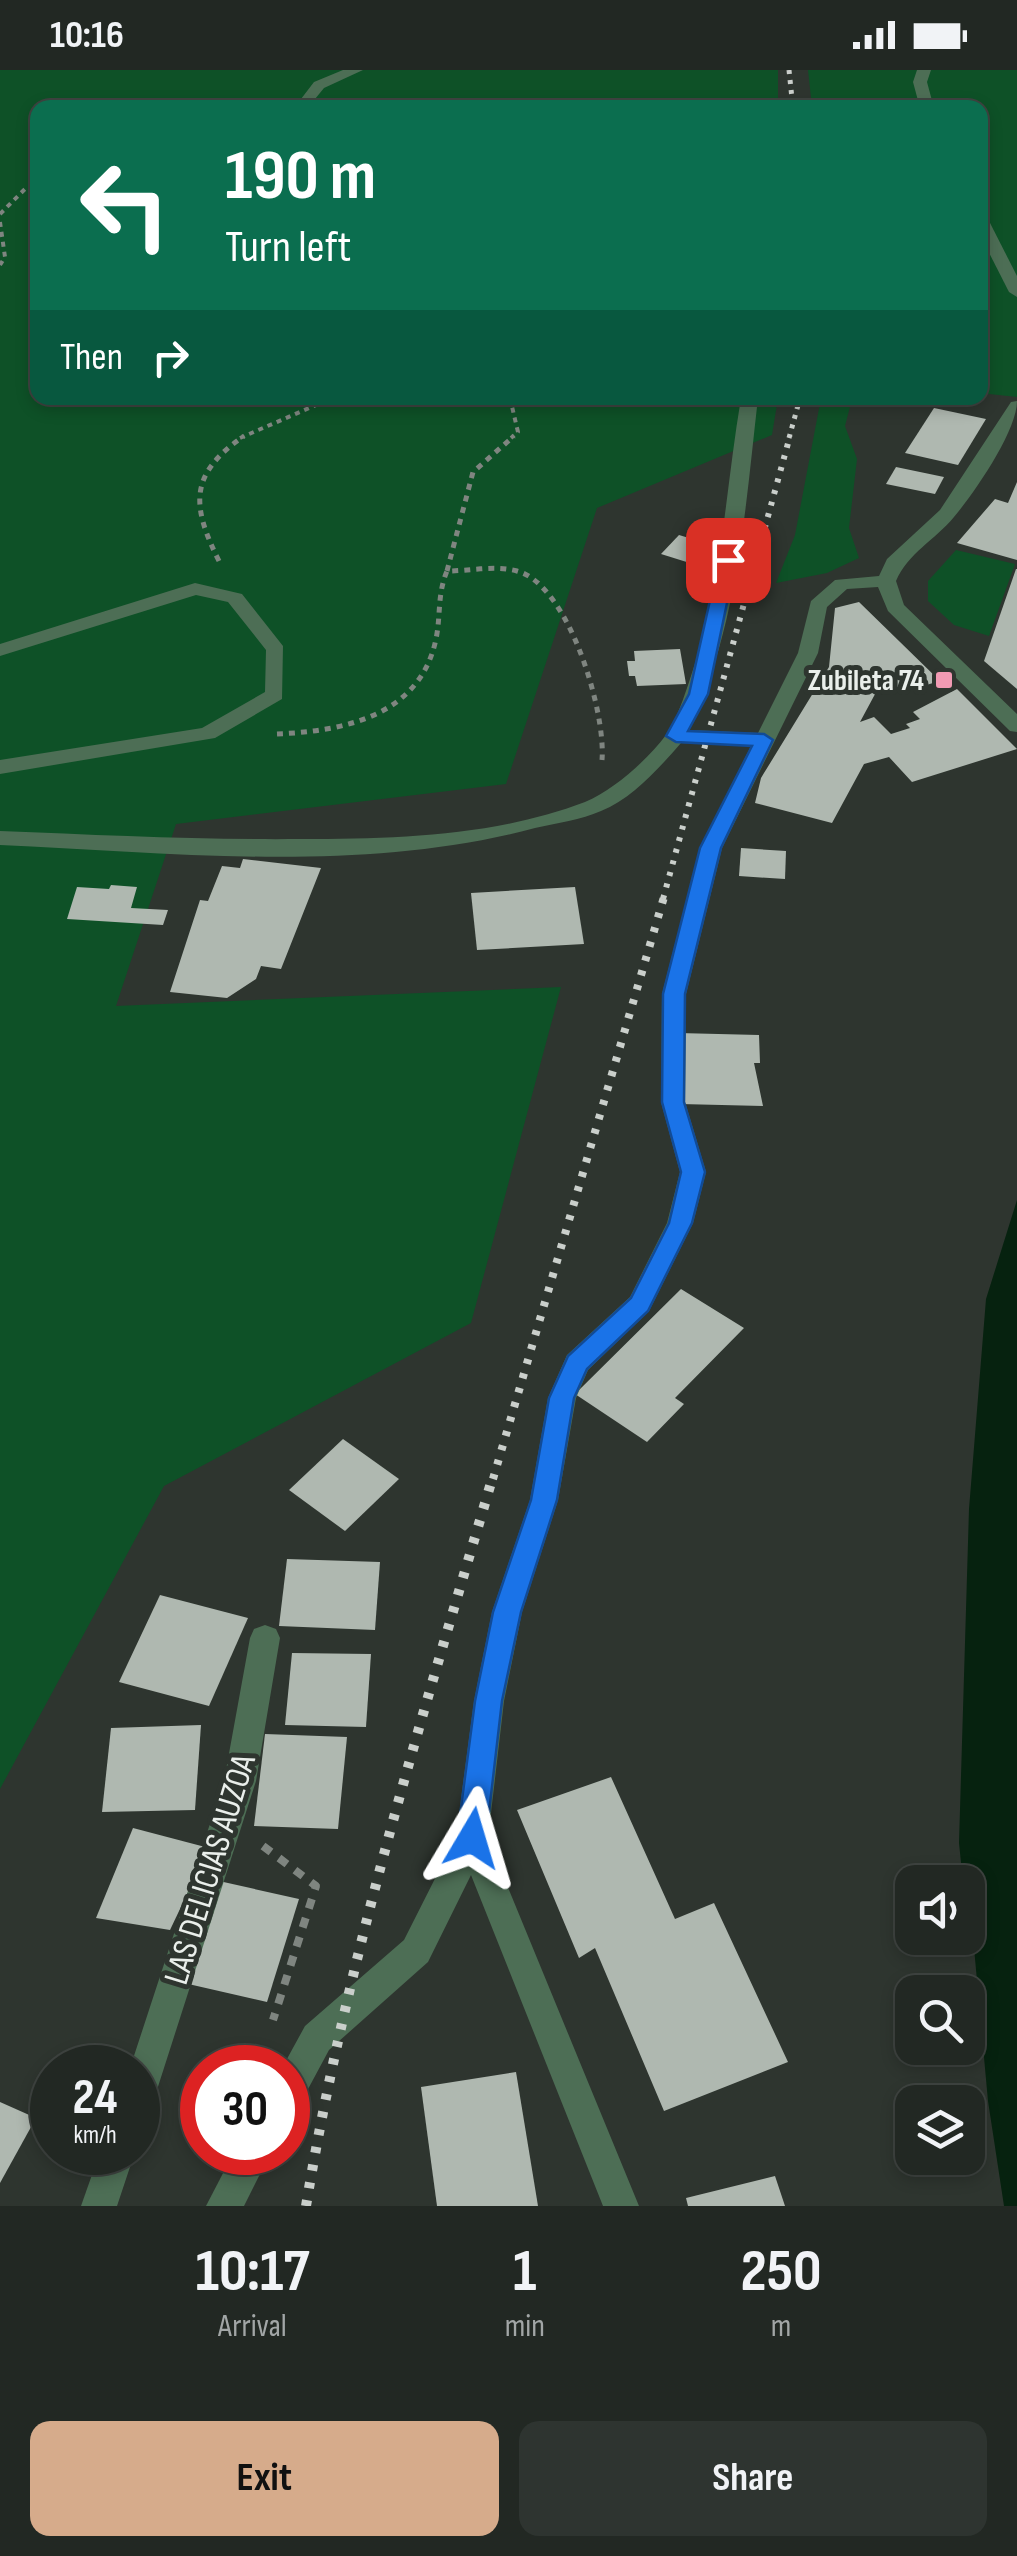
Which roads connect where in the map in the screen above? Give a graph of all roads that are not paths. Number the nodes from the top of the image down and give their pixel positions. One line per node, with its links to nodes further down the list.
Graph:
1 (356, 70): 3 (street)
2 (924, 70): 4 (street)
3 (308, 100)
4 (925, 100)
5 (988, 235): 6 (street)
6 (1017, 292)
7 (748, 405): 12 (street)
8 (1017, 406): 9 (street)
9 (886, 580): 11 (street); 13 (street)
10 (0, 650): 14 (street)
11 (1017, 726)
12 (676, 736): 13 (street); 15 (street)
13 (764, 740): 17 (street)
14 (0, 767)
15 (0, 838)
16 (265, 1638): 18 (street, LAS DELICIAS AUZOA)
17 (472, 1838): 19 (street); 24 (street)
18 (155, 2045)
19 (310, 2051)
20 (110, 2175): 22 (street)
21 (241, 2175): 23 (street)
22 (99, 2206)
23 (224, 2206)
24 (621, 2206)

